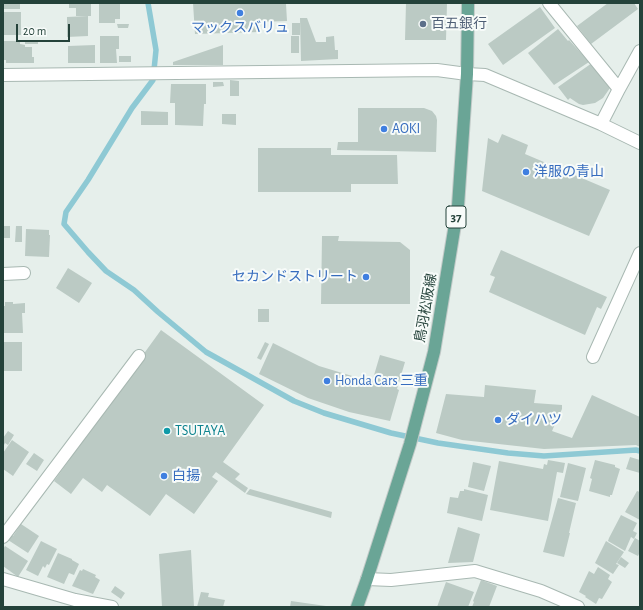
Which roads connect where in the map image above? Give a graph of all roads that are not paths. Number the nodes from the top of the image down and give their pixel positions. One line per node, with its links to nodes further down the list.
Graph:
1 (468, 3): 4 (main road, 鳥羽松阪線 / 37)
2 (549, 3): 6 (street)
3 (640, 51): 6 (street)
4 (467, 74): 5 (street); 7 (street); 16 (main road, 鳥羽松阪線 / 37)
5 (3, 75)
6 (619, 89): 7 (street)
7 (601, 124): 8 (street)
8 (640, 143)
9 (640, 252): 13 (street)
10 (24, 273): 11 (street)
11 (3, 274)
12 (139, 356): 14 (street)
13 (593, 357)
14 (3, 537)
15 (3, 579): 17 (street)
16 (367, 579): 18 (main road, 鳥羽松阪線 / 37); 19 (street)
17 (112, 607)
18 (357, 607)
19 (578, 607)

